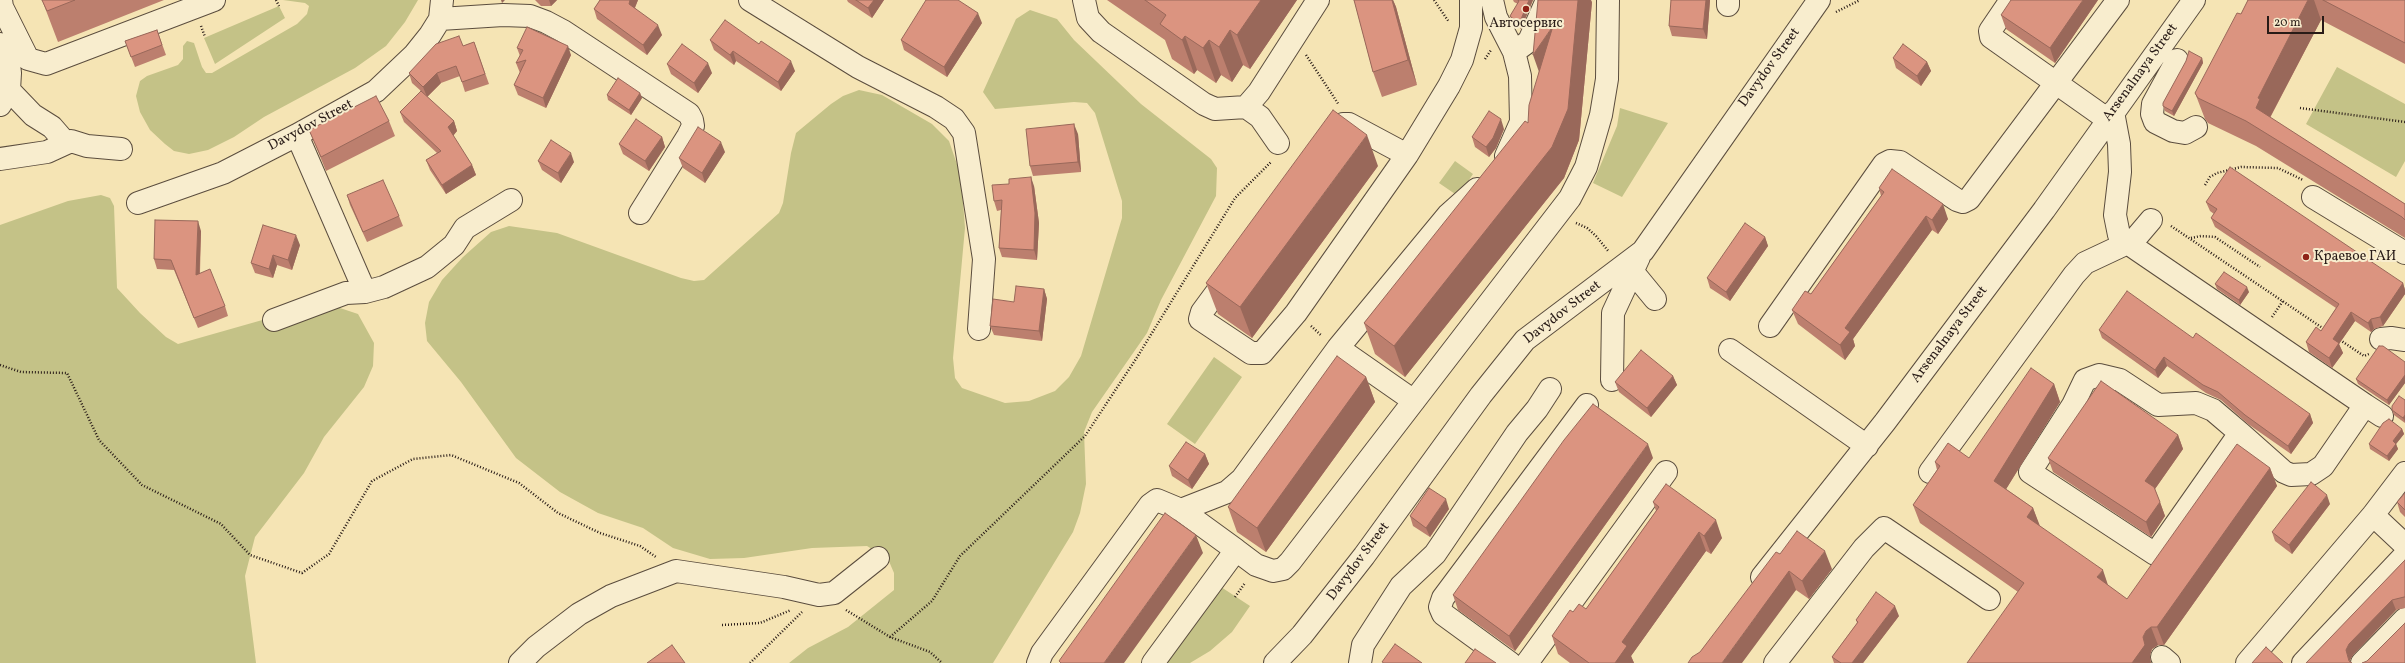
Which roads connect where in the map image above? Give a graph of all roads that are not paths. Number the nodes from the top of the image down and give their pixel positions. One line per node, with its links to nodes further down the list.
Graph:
1 (214, 0): 13 (street)
2 (750, 0): 43 (street)
3 (1084, 0): 20 (street)
4 (1318, 0): 20 (street)
5 (1471, 0): 28 (street)
6 (1492, 0): 16 (street)
7 (1547, 0): 16 (street)
8 (1608, 0): 50 (street)
9 (1819, 0): 38 (street, Davydov Street)
10 (2011, 0): 19 (street)
11 (2118, 0): 19 (street)
12 (2194, 0): 21 (street, Arsenalnaya Street)
13 (1, 4)
14 (441, 9): 23 (street, Davydov Street); 33 (street)
15 (0, 44): 18 (street)
16 (1514, 52): 46 (street)
17 (2177, 60): 22 (street)
18 (5, 83): 24 (street)
19 (2057, 84): 21 (street); 42 (street)
20 (1246, 107): 25 (street)
21 (2110, 116): 35 (street); 53 (street, Arsenalnaya Street)
22 (2196, 127)
23 (297, 135): 32 (street, Davydov Street); 39 (street)
24 (65, 142): 26 (street); 29 (street)
25 (1278, 143)
26 (121, 149)
27 (1321, 150): 28 (street)
28 (1407, 155): 37 (street)
29 (0, 159)
30 (2310, 189): 36 (street)
31 (511, 200): 39 (street)
32 (138, 202)
33 (640, 213)
34 (2151, 220): 35 (street)
35 (2126, 242): 52 (street); 55 (street)
36 (2405, 253)
37 (1242, 257)
38 (1625, 271): 40 (street); 48 (street); 69 (street, Davydov Street)
39 (365, 292): 41 (street)
40 (1655, 299)
41 (274, 320)
42 (1770, 326)
43 (979, 329)
44 (2381, 339): 45 (street)
45 (2405, 340)
46 (1338, 348): 50 (street); 57 (street)
47 (1730, 350): 53 (street)
48 (1612, 380)
49 (1550, 389): 70 (street)
50 (1414, 401): 60 (street)
51 (1587, 406): 71 (street)
52 (2240, 433): 52 (street)
53 (1866, 446): 63 (street, Arsenalnaya Street)
54 (1666, 472): 72 (street)
55 (1930, 472)
56 (2405, 473): 58 (street)
57 (1181, 510): 60 (street); 67 (street)
58 (2374, 515): 59 (street); 74 (street)
59 (2405, 545)
60 (1236, 550): 68 (street)
61 (2405, 556): 75 (street)
62 (878, 558): 66 (street)
63 (1749, 594)
64 (1989, 599): 73 (street)
65 (2405, 619): 76 (street)
66 (520, 663)
67 (1038, 663)
68 (1153, 663)
69 (1275, 663)
70 (1360, 663)
71 (1510, 663)
72 (1527, 663)
73 (1775, 663)
74 (2247, 663)
75 (2303, 663)
76 (2362, 663)

